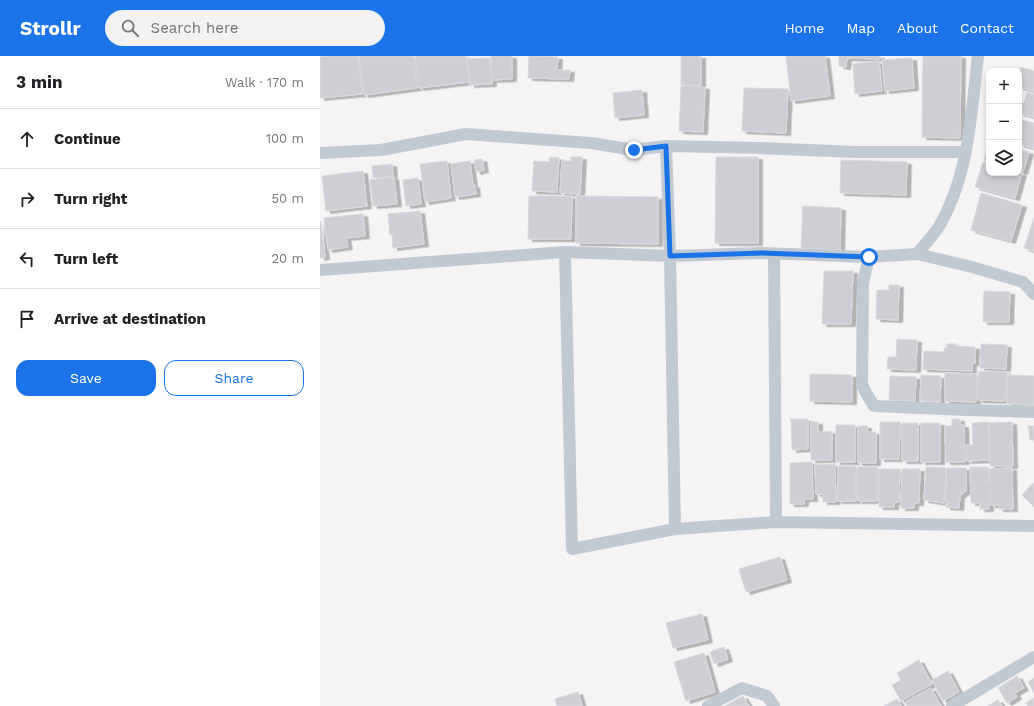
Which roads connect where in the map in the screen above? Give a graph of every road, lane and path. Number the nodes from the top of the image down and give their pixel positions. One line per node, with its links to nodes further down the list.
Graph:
1 (978, 56): 3 (street)
2 (666, 146): 3 (street); 4 (street); 8 (street)
3 (966, 152): 7 (street)
4 (320, 153)
5 (566, 252): 8 (street); 10 (street); 15 (street)
6 (774, 254): 8 (street); 9 (street); 13 (street)
7 (917, 254): 9 (street); 11 (street)
8 (670, 256): 15 (street)
9 (869, 257): 12 (street)
10 (320, 270)
11 (1034, 294)
12 (1034, 412)
13 (776, 522): 14 (street); 15 (street)
14 (1034, 526)
15 (675, 529)
16 (1034, 657): 19 (street)
17 (708, 706): 18 (street)
18 (774, 706)
19 (952, 706)

